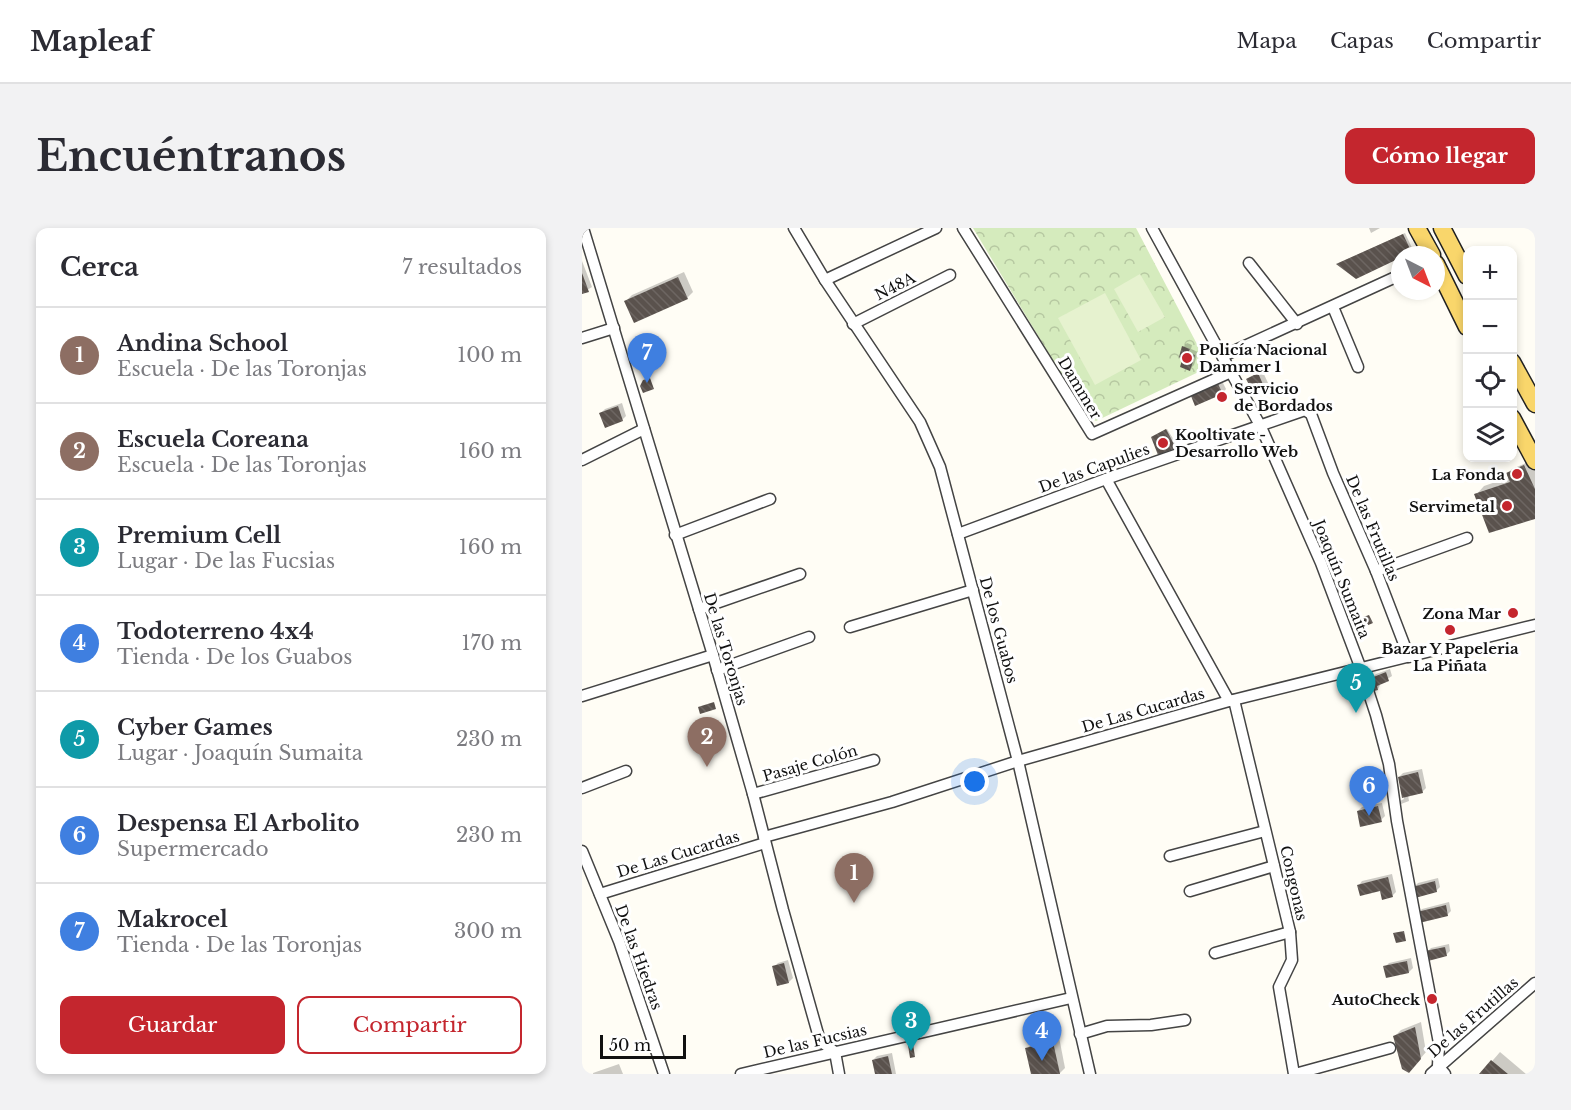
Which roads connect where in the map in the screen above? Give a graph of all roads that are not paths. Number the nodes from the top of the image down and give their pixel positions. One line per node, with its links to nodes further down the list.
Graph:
1 (583, 228): 19 (street, De las Toronjas)
2 (794, 228): 13 (street, De los Guabos)
3 (936, 228): 13 (street)
4 (963, 228): 24 (street, Dammer)
5 (1152, 228): 21 (street, Joaquín Sumaita)
6 (1417, 228): 8 (main road)
7 (1442, 228): 10 (main road)
8 (1426, 246)
9 (1249, 263): 18 (street)
10 (1463, 268)
11 (950, 275): 17 (street, N48A)
12 (1391, 279): 15 (street)
13 (825, 280): 17 (street, De los Guabos)
14 (1445, 282): 16 (main road)
15 (1333, 307): 18 (street); 22 (street)
16 (1463, 319)
17 (853, 324): 34 (street, De los Guabos)
18 (1297, 324): 21 (street)
19 (614, 328): 20 (street); 29 (street, De las Toronjas)
20 (582, 338)
21 (1222, 356): 24 (street, Joaquín Sumaita)
22 (1358, 367)
23 (1517, 371): 25 (main road)
24 (1231, 372): 27 (street, Joaquín Sumaita)
25 (1535, 404)
26 (1309, 412): 27 (street, De las Capulies); 37 (street, De las Frutillas)
27 (1261, 427): 32 (street, De las Capulies); 46 (street, Joaquín Sumaita)
28 (1517, 427): 31 (main road)
29 (644, 429): 30 (street); 35 (street, De las Toronjas)
30 (582, 460)
31 (1535, 461)
32 (1106, 479): 34 (street, De las Capulies); 49 (street, Congonas)
33 (770, 499): 35 (street)
34 (958, 534): 39 (street, De los Guabos)
35 (675, 535): 40 (street, De las Toronjas)
36 (1467, 538): 37 (street)
37 (1376, 572): 45 (street, De las Frutillas)
38 (800, 574): 40 (street)
39 (973, 590): 42 (street); 51 (street, De los Guabos)
40 (699, 609): 44 (street, De las Toronjas)
41 (1535, 625): 45 (street, De Las Cucardas)
42 (850, 627)
43 (809, 637): 47 (street)
44 (713, 655): 47 (street, De las Toronjas); 48 (street)
45 (1409, 657): 46 (street, De Las Cucardas)
46 (1361, 669): 49 (street, De Las Cucardas); 70 (street, Joaquín Sumaita)
47 (717, 670): 54 (street, De las Toronjas)
48 (582, 696)
49 (1231, 700): 51 (street, De Las Cucardas); 55 (street, Congonas)
50 (874, 760): 54 (street, Pasaje Colón)
51 (1018, 761): 56 (street, De Las Cucardas); 65 (street, De los Guabos)
52 (626, 771): 53 (street)
53 (582, 788)
54 (753, 794): 56 (street, De las Toronjas)
55 (1265, 831): 58 (street); 59 (street, Congonas)
56 (765, 840): 61 (street, De Las Cucardas); 69 (street, De las Toronjas)
57 (582, 851): 61 (street, De las Hiedras)
58 (1170, 856)
59 (1274, 866): 60 (street); 62 (street, Congonas)
60 (1190, 891)
61 (600, 894): 71 (street, De las Hiedras)
62 (1290, 932): 63 (street); 75 (street, Congonas)
63 (1215, 953)
64 (1535, 982): 70 (street, De las Frutillas)
65 (1071, 998): 67 (street, De los Guabos); 69 (street, De las Fucsias)
66 (1185, 1020): 67 (street)
67 (1080, 1034): 74 (street, De los Guabos)
68 (1390, 1048): 75 (street)
69 (834, 1052): 72 (street, De las Fucsias); 73 (street, De las Toronjas)
70 (1438, 1071)
71 (664, 1074)
72 (741, 1074)
73 (839, 1074)
74 (1090, 1074)
75 (1295, 1074)

